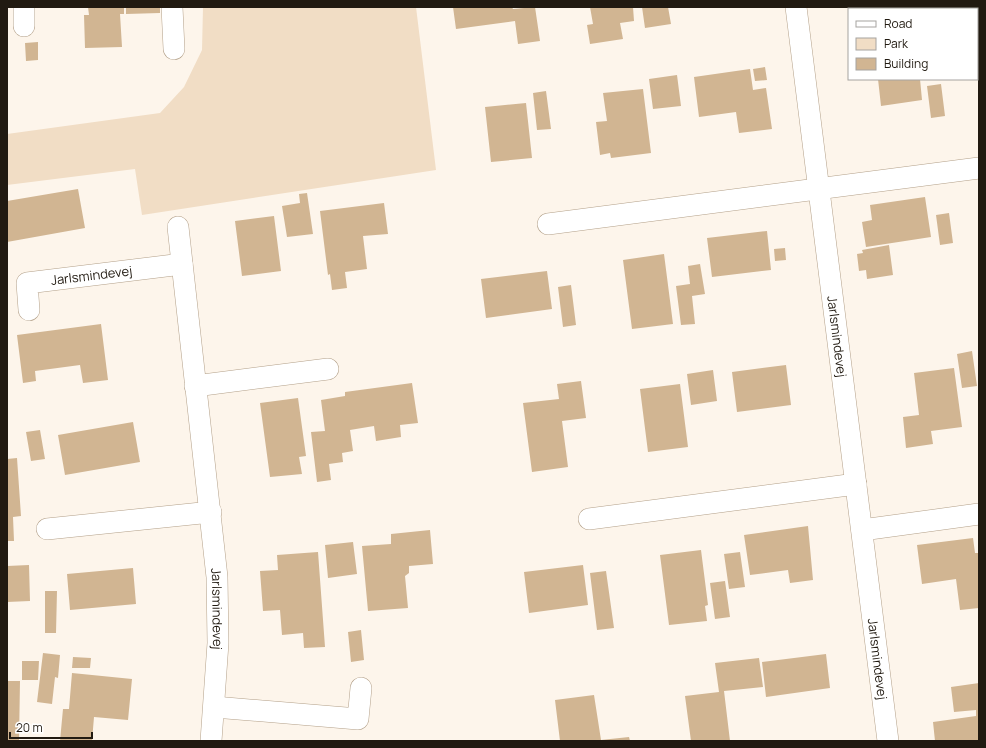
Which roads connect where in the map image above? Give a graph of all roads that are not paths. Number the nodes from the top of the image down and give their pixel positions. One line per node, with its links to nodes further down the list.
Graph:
1 (172, 7): 3 (street)
2 (796, 7): 5 (street, Jarlsmindevej)
3 (174, 49)
4 (979, 168): 5 (street)
5 (819, 190): 6 (street); 12 (street, Jarlsmindevej)
6 (548, 224)
7 (178, 227): 8 (street, Jarlsmindevej)
8 (182, 264): 9 (street, Jarlsmindevej); 11 (street, Jarlsmindevej)
9 (29, 310)
10 (328, 369): 11 (street)
11 (195, 386): 13 (street, Jarlsmindevej)
12 (856, 484): 15 (street); 17 (street, Jarlsmindevej)
13 (211, 512): 16 (street); 19 (street, Jarlsmindevej)
14 (979, 514): 17 (street)
15 (589, 518)
16 (46, 528)
17 (862, 530): 21 (street, Jarlsmindevej)
18 (360, 688): 19 (street)
19 (214, 707): 20 (street, Jarlsmindevej)
20 (211, 741)
21 (888, 741)

